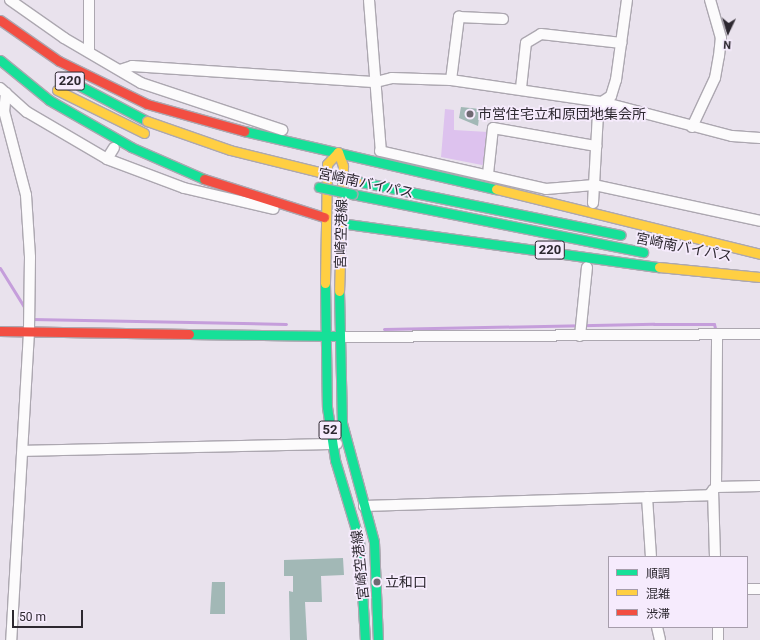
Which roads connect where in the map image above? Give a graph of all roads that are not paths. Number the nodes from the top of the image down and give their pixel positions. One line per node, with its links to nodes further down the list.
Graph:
1 (10, 0): 11 (street)
2 (89, 0): 11 (street)
3 (369, 0): 17 (street)
4 (627, 0): 9 (street)
5 (710, 0): 23 (street)
6 (503, 19): 16 (street)
7 (0, 20): 29 (main road)
8 (0, 30): 13 (main road, 220)
9 (621, 43): 19 (street); 22 (street)
10 (0, 49): 25 (main road, 220)
11 (89, 52): 14 (street)
12 (0, 60): 35 (main road)
13 (48, 67)
14 (120, 70): 17 (street); 18 (street)
15 (68, 79): 38 (main road, 宮崎南バイパス / 220, bridge)
16 (452, 80): 17 (street); 19 (street)
17 (376, 82): 28 (street)
18 (141, 83): 21 (street); 28 (street)
19 (521, 88): 22 (street)
20 (3, 91): 30 (street); 47 (street)
21 (137, 94)
22 (602, 102): 23 (street); 26 (street)
23 (692, 127): 24 (street)
24 (760, 138)
25 (157, 139)
26 (596, 146): 31 (street); 33 (street)
27 (114, 148): 30 (street)
28 (381, 151): 31 (street)
29 (338, 152): 35 (main road, 宮崎空港線 / 52); 37 (main road, 宮崎空港線 / 52); 42 (main road)
30 (107, 159): 35 (street)
31 (488, 174): 33 (street)
32 (311, 185): 45 (main road, 宮崎南バイパス / 220, bridge)
33 (594, 185): 34 (street); 36 (street)
34 (593, 204)
35 (324, 217): 39 (main road, 宮崎空港線 / 52)
36 (760, 221)
37 (340, 223): 40 (main road, 宮崎空港線 / 52); 45 (main road, 220)
38 (629, 236)
39 (325, 245): 40 (main road); 50 (main road, 宮崎空港線 / 52)
40 (340, 246): 52 (main road, 宮崎空港線 / 52)
41 (691, 248): 43 (main road, 宮崎南バイパス)
42 (760, 254)
43 (760, 262)
44 (587, 267): 51 (street)
45 (760, 276)
46 (0, 332): 47 (main road)
47 (29, 332): 50 (main road); 55 (street)
48 (717, 334): 49 (street); 51 (street); 57 (street)
49 (760, 334)
50 (327, 336): 52 (main road); 53 (main road, 宮崎空港線 / 52)
51 (580, 336): 52 (street)
52 (342, 337): 54 (main road, 宮崎空港線 / 52)
53 (332, 444): 54 (street); 55 (street); 67 (main road, 宮崎空港線 / 52)
54 (344, 444): 59 (main road, 宮崎空港線 / 52)
55 (23, 451): 66 (street)
56 (760, 486): 57 (street)
57 (715, 489): 58 (street); 61 (street)
58 (647, 497): 59 (street); 60 (street)
59 (364, 506): 68 (main road, 宮崎空港線 / 52)
60 (651, 556)
61 (715, 556)
62 (748, 589): 63 (street)
63 (760, 589)
64 (657, 628): 69 (street)
65 (718, 628): 70 (street)
66 (10, 640)
67 (365, 640)
68 (378, 640)
69 (660, 640)
70 (718, 640)

